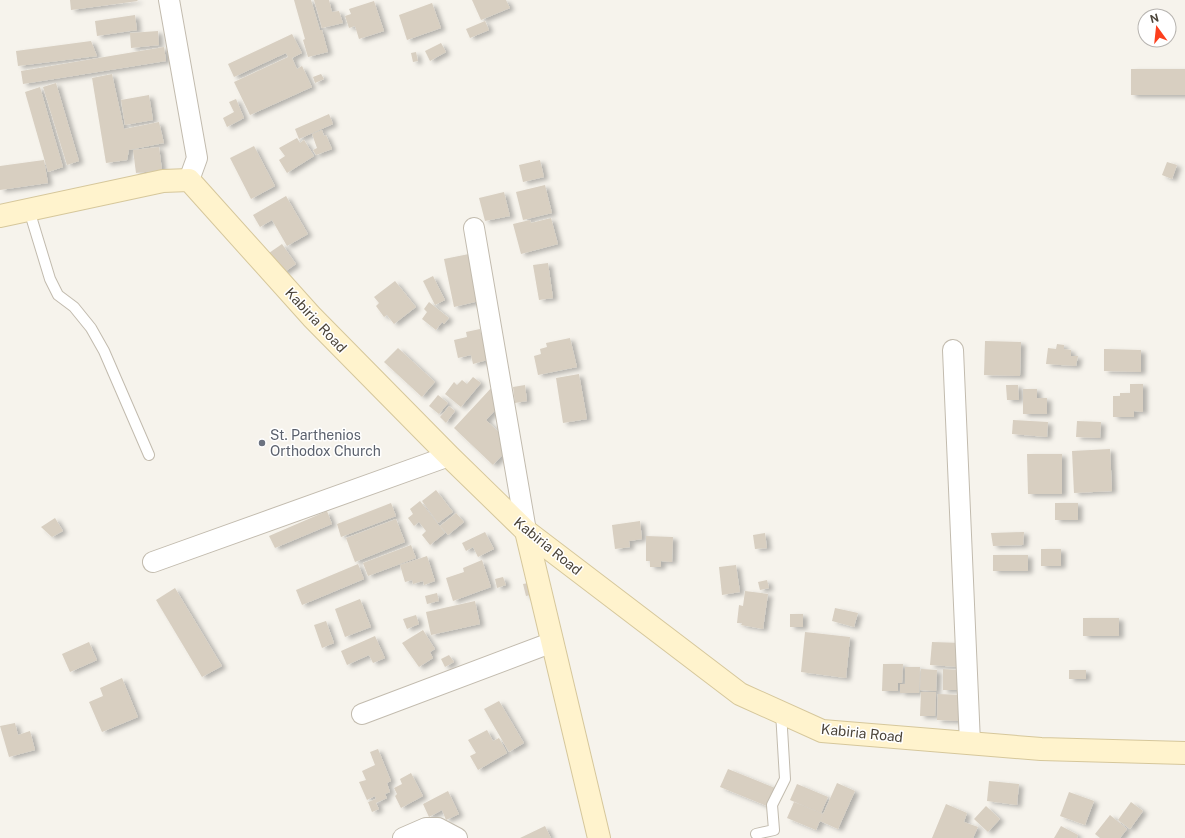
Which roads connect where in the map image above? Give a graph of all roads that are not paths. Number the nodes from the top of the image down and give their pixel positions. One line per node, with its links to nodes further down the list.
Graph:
1 (169, 0): 2 (street)
2 (189, 180): 3 (main road); 8 (main road, Kabiria Road)
3 (29, 210): 4 (main road); 7 (lane)
4 (0, 216)
5 (474, 228): 9 (street)
6 (953, 350): 14 (street)
7 (149, 454)
8 (449, 456): 9 (main road, Kabiria Road); 10 (street)
9 (526, 531): 11 (main road); 12 (main road, Kabiria Road)
10 (153, 562)
11 (553, 642): 13 (street); 19 (main road)
12 (781, 712): 14 (main road, Kabiria Road); 16 (lane)
13 (362, 714)
14 (970, 743): 15 (main road, Kabiria Road)
15 (1185, 753)
16 (756, 834)
17 (403, 838): 18 (street)
18 (457, 838)
19 (599, 838)

